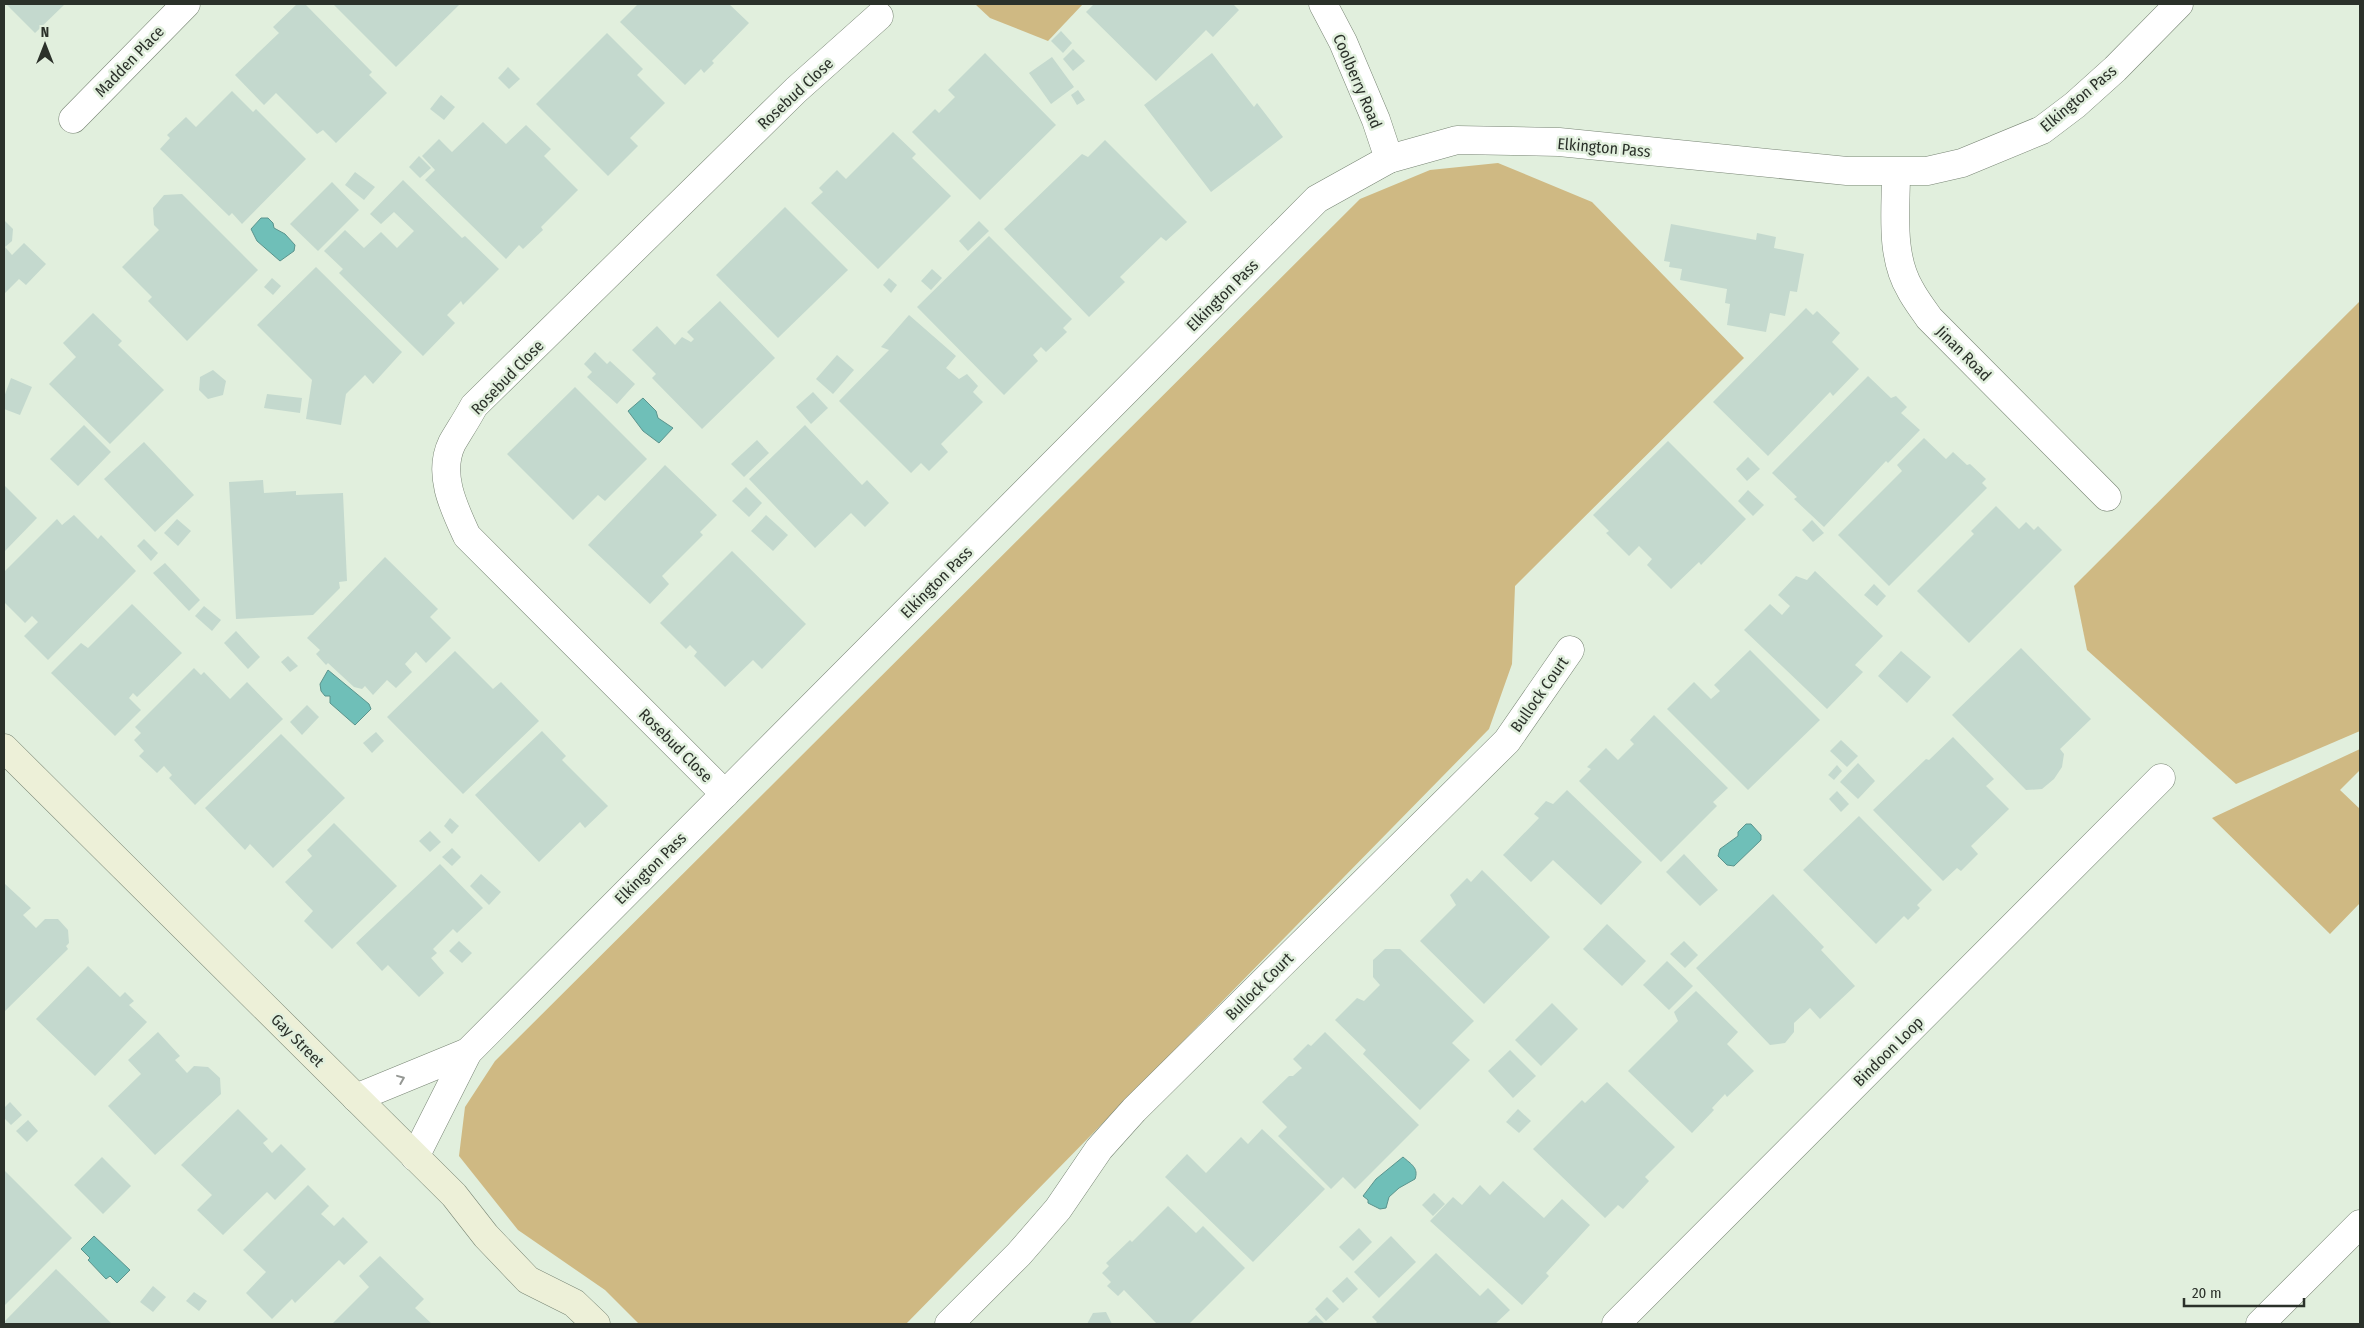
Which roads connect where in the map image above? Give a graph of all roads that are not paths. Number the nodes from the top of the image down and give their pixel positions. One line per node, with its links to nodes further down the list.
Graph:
1 (186, 4): 5 (street, Madden Place)
2 (1323, 4): 6 (street, Coolberry Road)
3 (2179, 4): 7 (street, Elkington Pass)
4 (879, 16): 12 (street, Rosebud Close)
5 (73, 119)
6 (1389, 159): 7 (street, Elkington Pass); 12 (street, Elkington Pass)
7 (1896, 172): 8 (street, Jinan Road)
8 (2107, 497)
9 (1570, 650): 18 (street, Bullock Court)
10 (4, 748): 14 (street, Gay Street)
11 (2161, 778): 19 (street, Bindoon Loop)
12 (725, 794): 13 (street, Elkington Pass)
13 (468, 1052): 14 (street, Elkington Pass, one-way to 13); 15 (street, Elkington Pass)
14 (356, 1098): 15 (street, Gay Street)
15 (415, 1157): 17 (street, Gay Street)
16 (2360, 1224): 20 (street)
17 (596, 1324)
18 (949, 1324)
19 (1616, 1324)
20 (2260, 1324)

